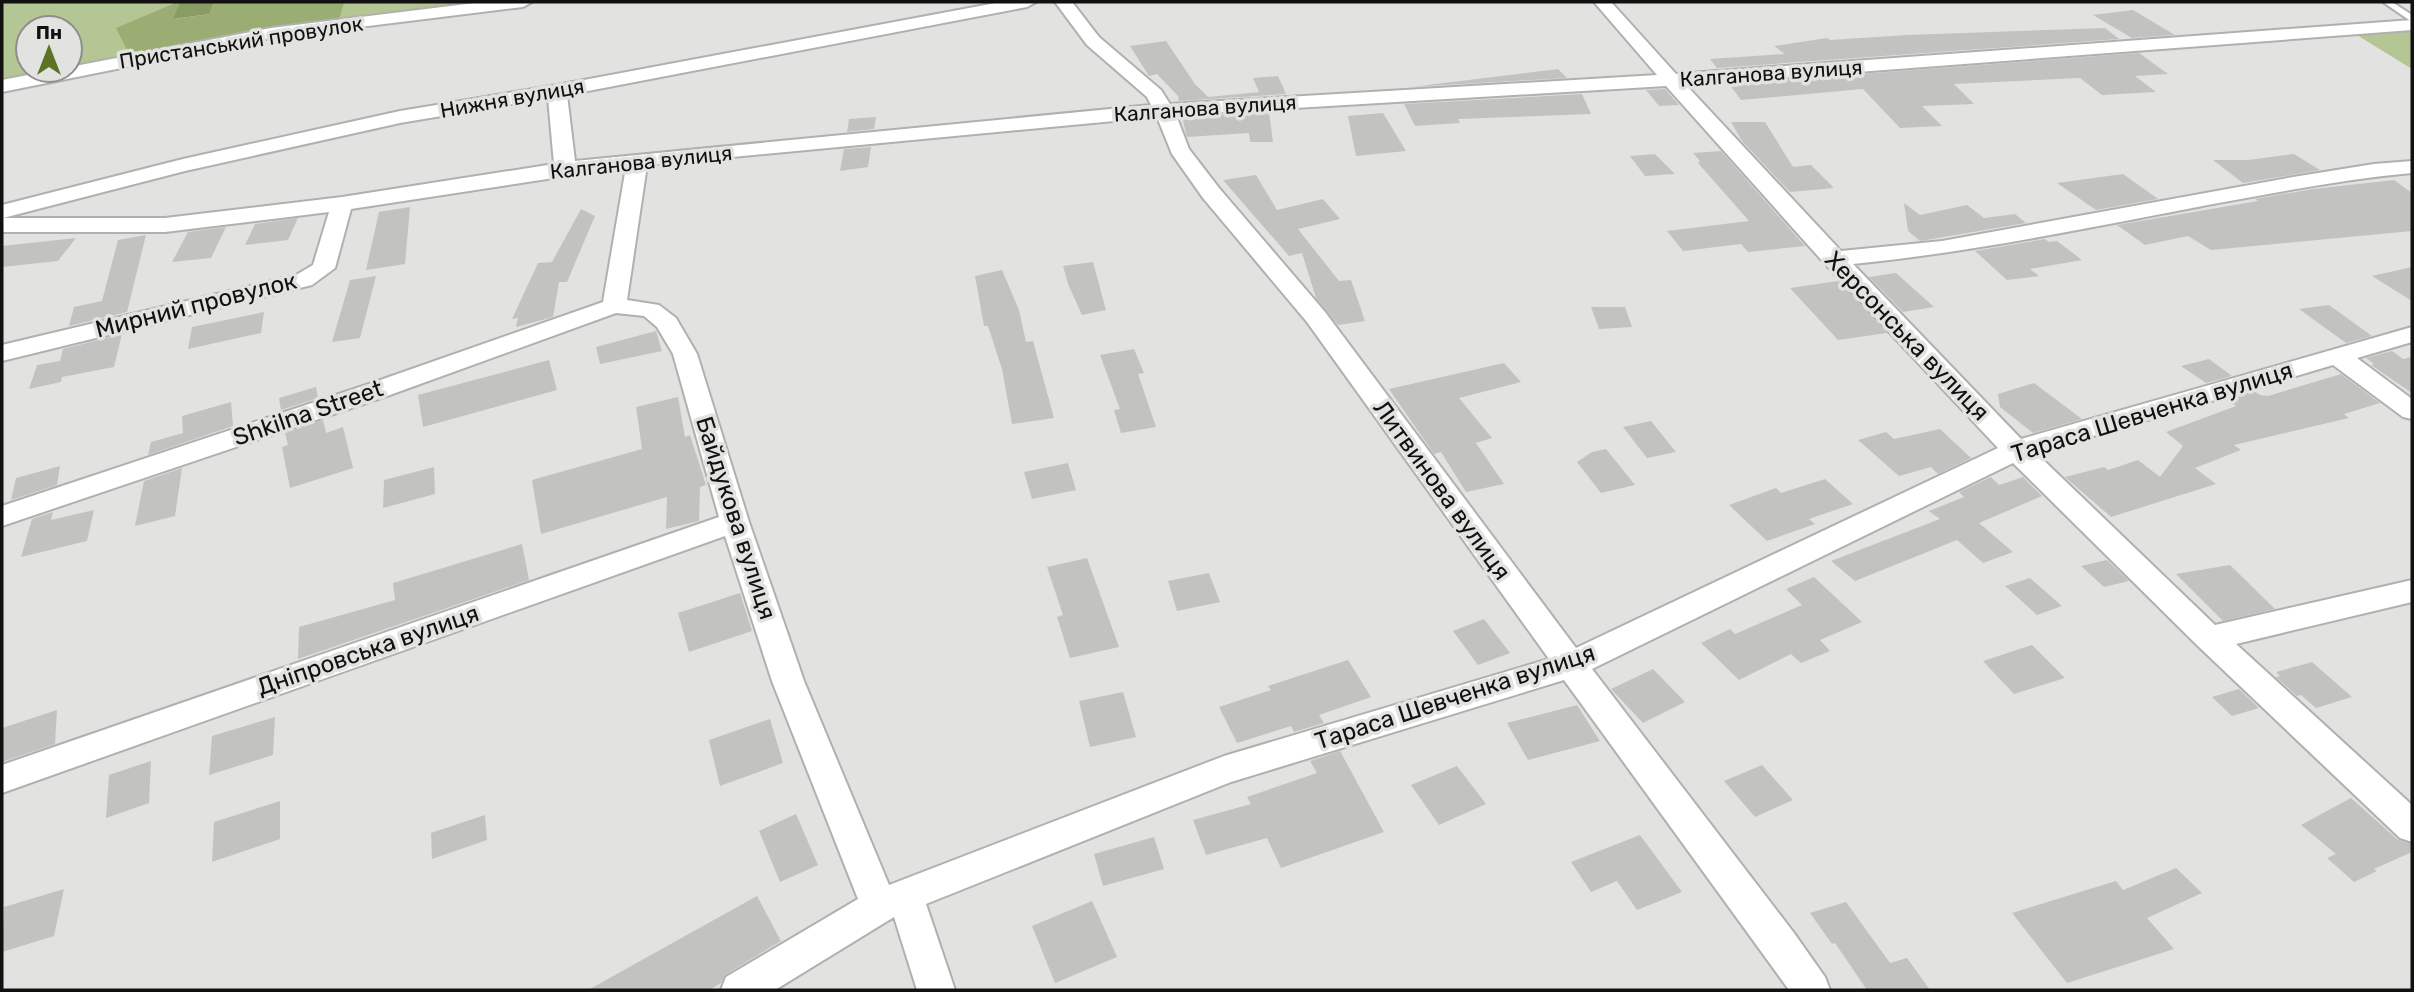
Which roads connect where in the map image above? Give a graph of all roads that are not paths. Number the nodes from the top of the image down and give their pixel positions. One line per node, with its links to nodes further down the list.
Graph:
1 (523, 2): 9 (street, Пристанський провулок)
2 (1027, 2): 10 (street, Нижня вулиця)
3 (1063, 2): 11 (street, Литвинова вулиця)
4 (1605, 2): 8 (street, Херсонська вулиця)
5 (2387, 2): 6 (lane)
6 (2412, 19)
7 (2412, 24): 8 (street, Калганова вулиця)
8 (1672, 80): 11 (street, Калганова вулиця); 18 (street, Херсонська вулиця)
9 (2, 86)
10 (557, 91): 13 (street); 16 (street, Нижня вулиця)
11 (1164, 110): 12 (street, Калганова вулиця); 29 (street, Литвинова вулиця)
12 (637, 161): 13 (street, Калганова вулиця); 19 (street)
13 (565, 167): 15 (street, Калганова вулиця)
14 (2412, 167): 18 (street)
15 (342, 204): 17 (street, Калганова вулиця); 21 (street, Мирний провулок)
16 (2, 212)
17 (2, 225)
18 (1833, 259): 24 (street, Херсонська вулиця)
19 (614, 306): 25 (street, Shkilna Street); 26 (street, Байдукова вулиця)
20 (2412, 334): 22 (street, Тараса Шевченка вулиця)
21 (2, 353)
22 (2337, 356): 23 (street); 24 (street, Тараса Шевченка вулиця)
23 (2412, 411)
24 (2016, 450): 28 (street, Херсонська вулиця); 29 (street, Тараса Шевченка вулиця)
25 (2, 516)
26 (735, 522): 30 (street, Дніпровська вулиця); 32 (street, Байдукова вулиця)
27 (2412, 591): 28 (street)
28 (2209, 638): 31 (street, Херсонська вулиця)
29 (1571, 665): 32 (street, Тараса Шевченка вулиця); 35 (street, Литвинова вулиця)
30 (2, 779)
31 (2412, 827)
32 (892, 900): 33 (street, Тараса Шевченка вулиця); 34 (street, Байдукова вулиця)
33 (740, 990)
34 (936, 990)
35 (1811, 990)

